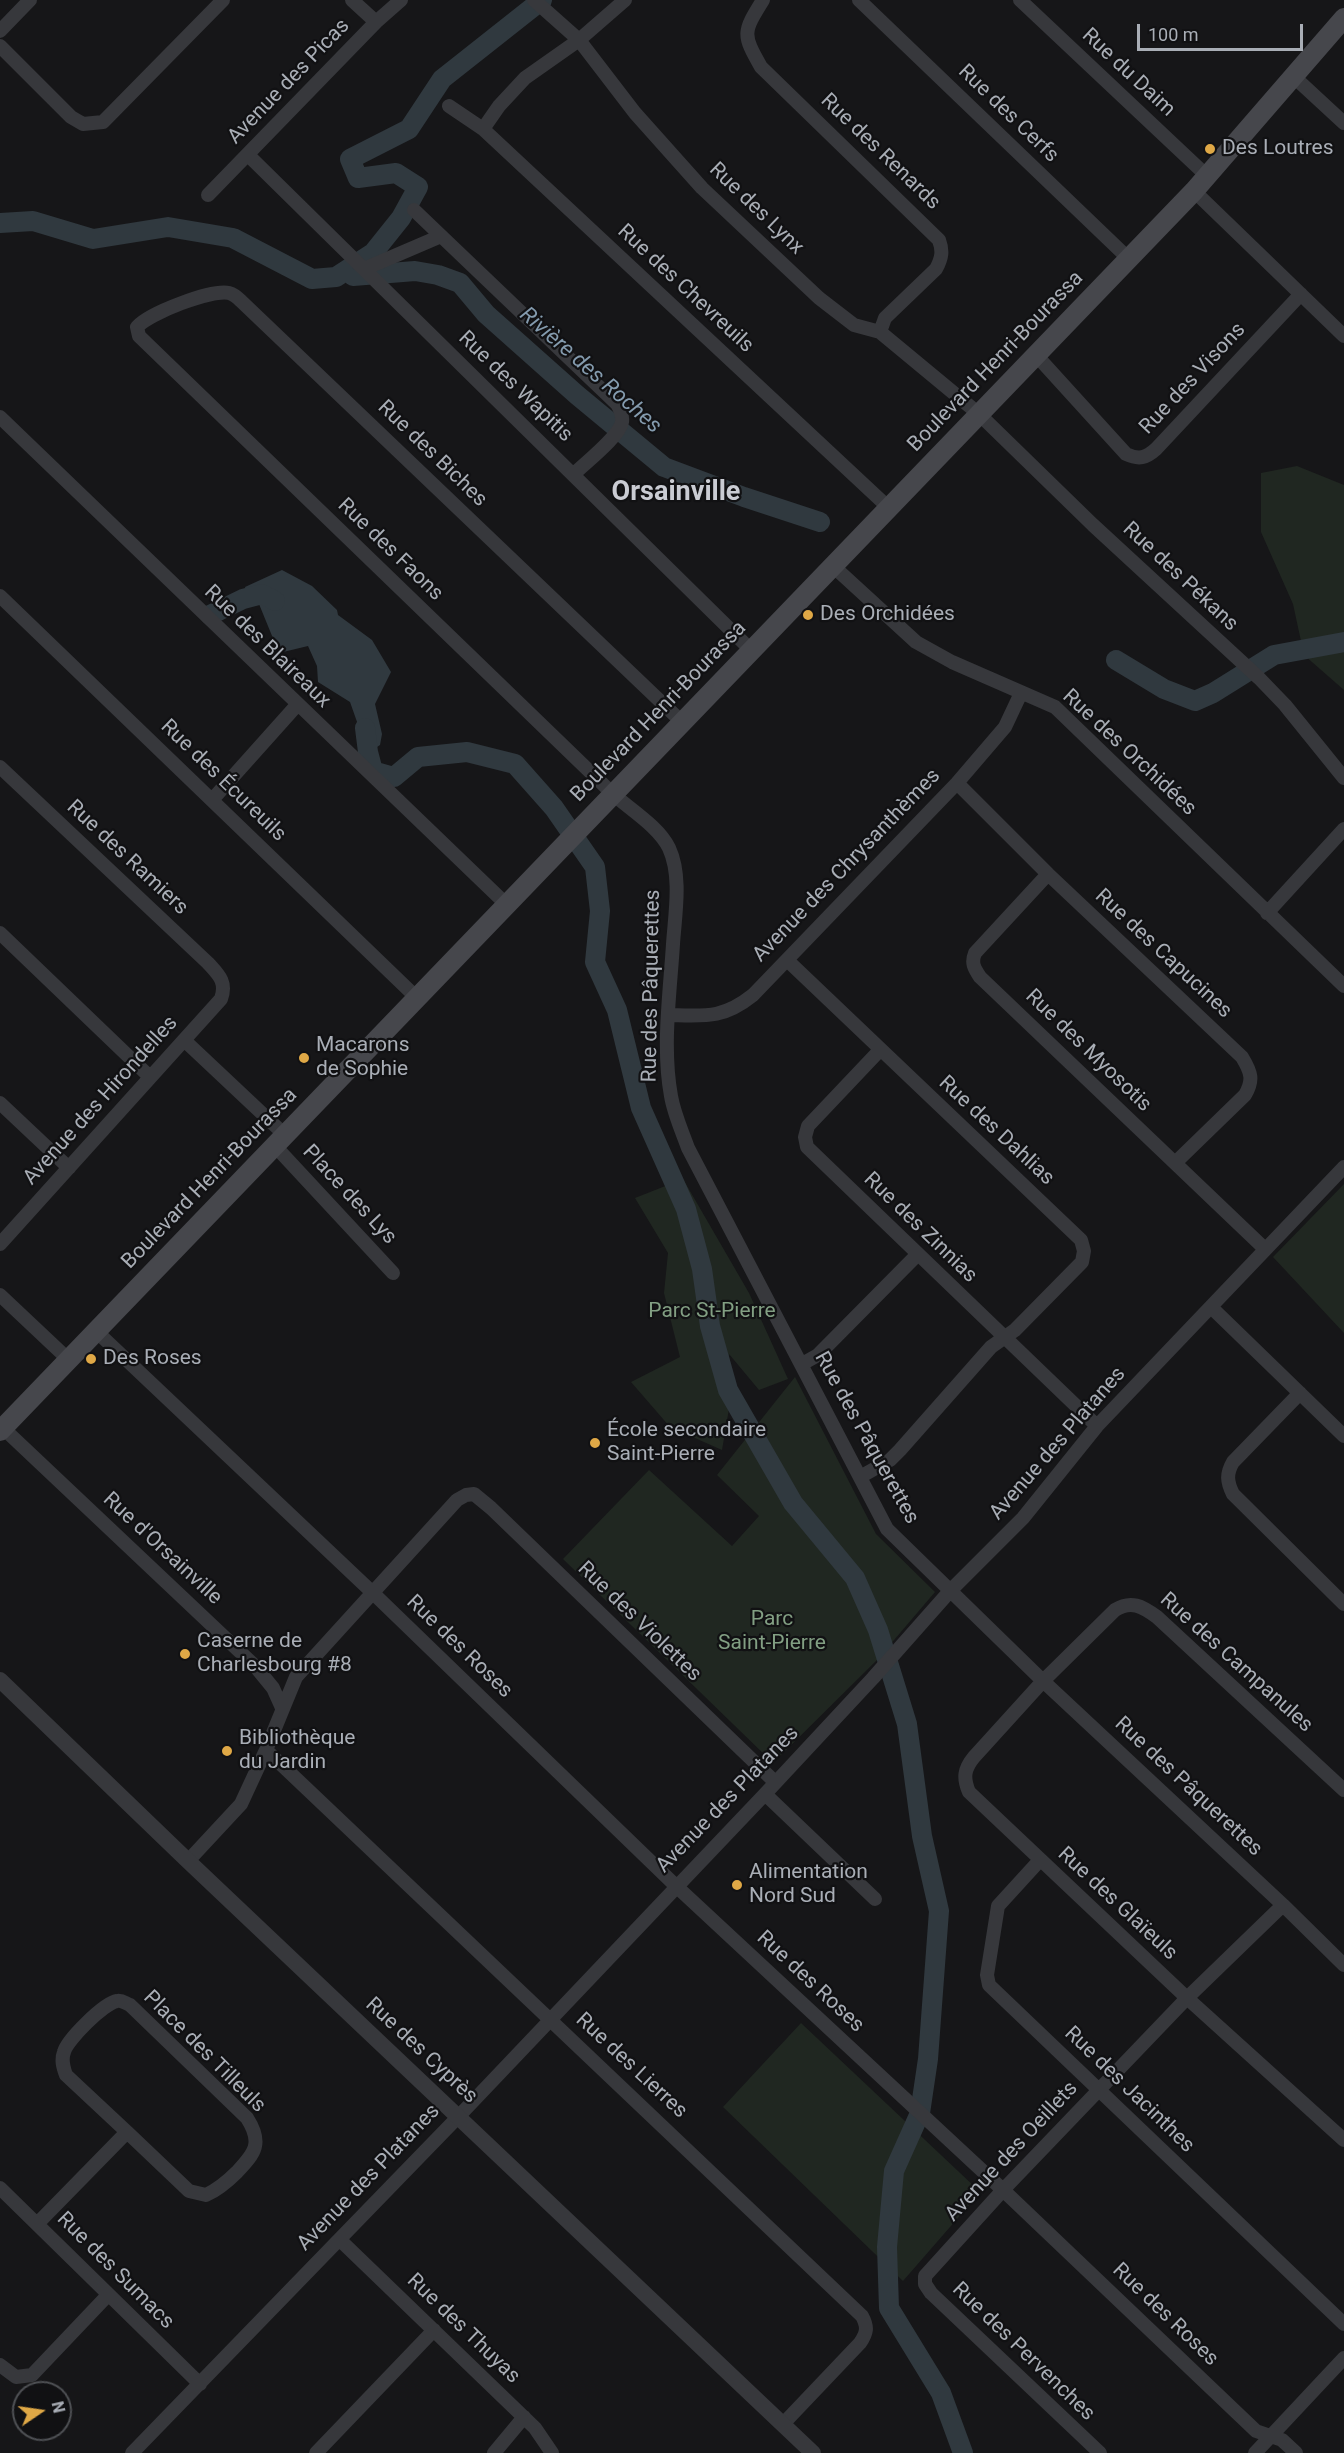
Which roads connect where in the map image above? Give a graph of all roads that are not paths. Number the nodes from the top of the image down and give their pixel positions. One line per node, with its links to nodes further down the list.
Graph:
1 (30, 0): 12 (street)
2 (223, 0): 14 (street)
3 (352, 0): 11 (street)
4 (401, 0): 11 (street, Avenue des Picas)
5 (534, 0): 13 (street, Rue des Lynx)
6 (625, 0): 13 (street)
7 (763, 0): 27 (street, Rue des Renards)
8 (859, 0): 24 (street, Rue des Cerfs)
9 (1023, 1): 20 (street, Rue du Daim)
10 (1344, 18): 15 (main road, Boulevard Henri-Bourassa)
11 (376, 22): 19 (street, Avenue des Picas)
12 (0, 31)
13 (579, 40): 18 (street); 27 (street, Rue des Lynx)
14 (0, 46)
15 (1293, 75): 17 (street); 20 (main road, Boulevard Henri-Bourassa)
16 (449, 106): 18 (street, Rue des Chevreuils)
17 (1344, 123)
18 (483, 129): 34 (street, Rue des Chevreuils)
19 (248, 155): 21 (street, Avenue des Picas); 25 (street, Rue des Wapitis)
20 (1201, 183): 24 (main road, Boulevard Henri-Bourassa); 26 (street, Rue du Daim)
21 (208, 195)
22 (414, 210): 23 (street)
23 (441, 236): 25 (street); 33 (street)
24 (1129, 259): 30 (main road, Boulevard Henri-Bourassa)
25 (364, 269): 33 (street, Rue des Wapitis)
26 (1301, 294): 29 (street, Rue du Daim); 30 (street, Rue des Visons)
27 (880, 332): 31 (street, Rue des Lynx)
28 (139, 336): 40 (street, Rue des Biches); 44 (street, Rue des Faons)
29 (1344, 336)
30 (1036, 355): 31 (main road, Boulevard Henri-Bourassa)
31 (979, 414): 34 (main road, Boulevard Henri-Bourassa); 42 (street, Rue des Pékans)
32 (0, 417): 39 (street, Rue des Blaireaux)
33 (574, 474): 37 (street, Rue des Wapitis)
34 (889, 508): 35 (main road, Boulevard Henri-Bourassa)
35 (833, 566): 37 (main road, Boulevard Henri-Bourassa); 38 (street, Rue des Orchidées)
36 (0, 596): 45 (street, Rue des Écureuils)
37 (752, 651): 40 (main road, Boulevard Henri-Bourassa)
38 (1021, 693): 43 (street, Avenue des Chrysanthèmes); 49 (street, Rue des Orchidées)
39 (297, 705): 45 (street); 48 (street, Rue des Blaireaux)
40 (682, 722): 44 (main road, Boulevard Henri-Bourassa)
41 (0, 767): 52 (street, Rue des Ramiers)
42 (1344, 778)
43 (957, 783): 47 (street, Rue des Capucines); 51 (street, Avenue des Chrysanthèmes)
44 (613, 794): 48 (main road, Boulevard Henri-Bourassa); 55 (street, Rue des Pâquerettes)
45 (212, 800): 54 (street, Rue des Écureuils)
46 (1344, 829): 49 (street)
47 (1048, 874): 61 (street, Rue des Myosotis); 61 (street, Rue des Capucines)
48 (507, 905): 54 (main road, Boulevard Henri-Bourassa)
49 (1268, 913): 53 (street, Rue des Orchidées)
50 (0, 933): 58 (street)
51 (787, 960): 55 (street, Avenue des Chrysanthèmes); 57 (street, Rue des Dahlias)
52 (223, 981): 56 (street, Avenue des Hirondelles)
53 (1344, 986)
54 (417, 998): 60 (main road, Boulevard Henri-Bourassa)
55 (669, 1015): 73 (street, Rue des Pâquerettes)
56 (184, 1040): 58 (street, Avenue des Hirondelles); 60 (street, Place des Lys)
57 (880, 1050): 66 (street, Rue des Zinnias); 71 (street, Rue des Dahlias)
58 (150, 1077): 63 (street, Avenue des Hirondelles)
59 (0, 1103): 63 (street)
60 (280, 1141): 67 (street, Place des Lys); 70 (main road, Boulevard Henri-Bourassa)
61 (1175, 1163): 65 (street, Rue des Myosotis)
62 (1344, 1167): 65 (street, Avenue des Platanes)
63 (69, 1168): 64 (street, Avenue des Hirondelles)
64 (0, 1244)
65 (1265, 1250): 69 (street, Avenue des Platanes)
66 (917, 1255): 71 (street, Rue des Zinnias); 73 (street)
67 (393, 1273)
68 (0, 1295): 72 (street)
69 (1211, 1307): 74 (street); 75 (street, Avenue des Platanes)
70 (96, 1331): 72 (main road, Boulevard Henri-Bourassa); 80 (street, Rue des Roses)
71 (1004, 1337): 75 (street, Rue des Zinnias); 78 (street, Rue des Dahlias)
72 (69, 1360): 76 (main road, Boulevard Henri-Bourassa)
73 (802, 1364): 78 (street, Rue des Pâquerettes)
74 (1300, 1393): 77 (street); 81 (street)
75 (1097, 1426): 79 (street, Avenue des Platanes)
76 (1, 1430): 84 (street, Rue d'Orsainville)
77 (1344, 1436)
78 (860, 1478): 79 (street, Rue des Pâquerettes)
79 (950, 1591): 83 (street, Rue des Pâquerettes); 86 (street, Avenue des Platanes)
80 (374, 1594): 84 (street); 86 (street, Rue des Violettes); 91 (street, Rue des Roses)
81 (1344, 1604)
82 (0, 1680): 90 (street, Rue des Cyprès)
83 (1043, 1681): 87 (street, Rue des Campanules); 89 (street, Rue des Glaïeuls); 93 (street, Rue des Pâquerettes)
84 (282, 1708): 85 (street)
85 (266, 1750): 90 (street); 96 (street, Rue des Lierres)
86 (775, 1782): 88 (street, Avenue des Platanes)
87 (1344, 1790)
88 (765, 1794): 91 (street, Avenue des Platanes); 92 (street)
89 (1040, 1860): 95 (street, Rue des Glaïeuls); 97 (street, Rue des Jacinthes)
90 (188, 1861): 98 (street, Rue des Cyprès)
91 (676, 1886): 96 (street, Avenue des Platanes); 102 (street, Rue des Roses)
92 (876, 1899)
93 (1283, 1905): 94 (street, Rue des Pâquerettes); 95 (street, Avenue des Oeillets)
94 (1344, 1965)
95 (1187, 1998): 97 (street, Avenue des Oeillets); 100 (street, Rue des Glaïeuls)
96 (550, 2019): 98 (street, Avenue des Platanes); 113 (street, Rue des Lierres)
97 (1099, 2090): 102 (street, Avenue des Oeillets); 107 (street, Rue des Jacinthes)
98 (458, 2117): 104 (street, Avenue des Platanes); 113 (street, Rue des Cyprès)
99 (127, 2132): 99 (street, Place des Tilleuls); 103 (street)
100 (1344, 2140)
101 (0, 2188): 103 (street, Rue des Sumacs)
102 (1003, 2190): 105 (street, Avenue des Oeillets); 114 (street, Rue des Roses)
103 (37, 2224): 106 (street, Rue des Sumacs)
104 (339, 2240): 108 (street, Rue des Thuyas); 111 (street, Avenue des Platanes)
105 (925, 2276): 120 (street, Rue des Pervenches)
106 (108, 2295): 110 (street); 111 (street, Rue des Sumacs)
107 (1344, 2324)
108 (434, 2330): 112 (street, Rue des Thuyas); 116 (street)
109 (1344, 2358): 114 (street)
110 (0, 2365)
111 (200, 2384): 115 (street, Avenue des Platanes)
112 (524, 2417): 117 (street); 118 (street, Rue des Thuyas)
113 (783, 2424): 119 (street, Rue des Cyprès)
114 (1271, 2436): 121 (street); 122 (street, Rue des Roses)
115 (132, 2453)
116 (316, 2453)
117 (494, 2453)
118 (552, 2453)
119 (813, 2453)
120 (1100, 2453)
121 (1255, 2453)
122 (1296, 2453)

